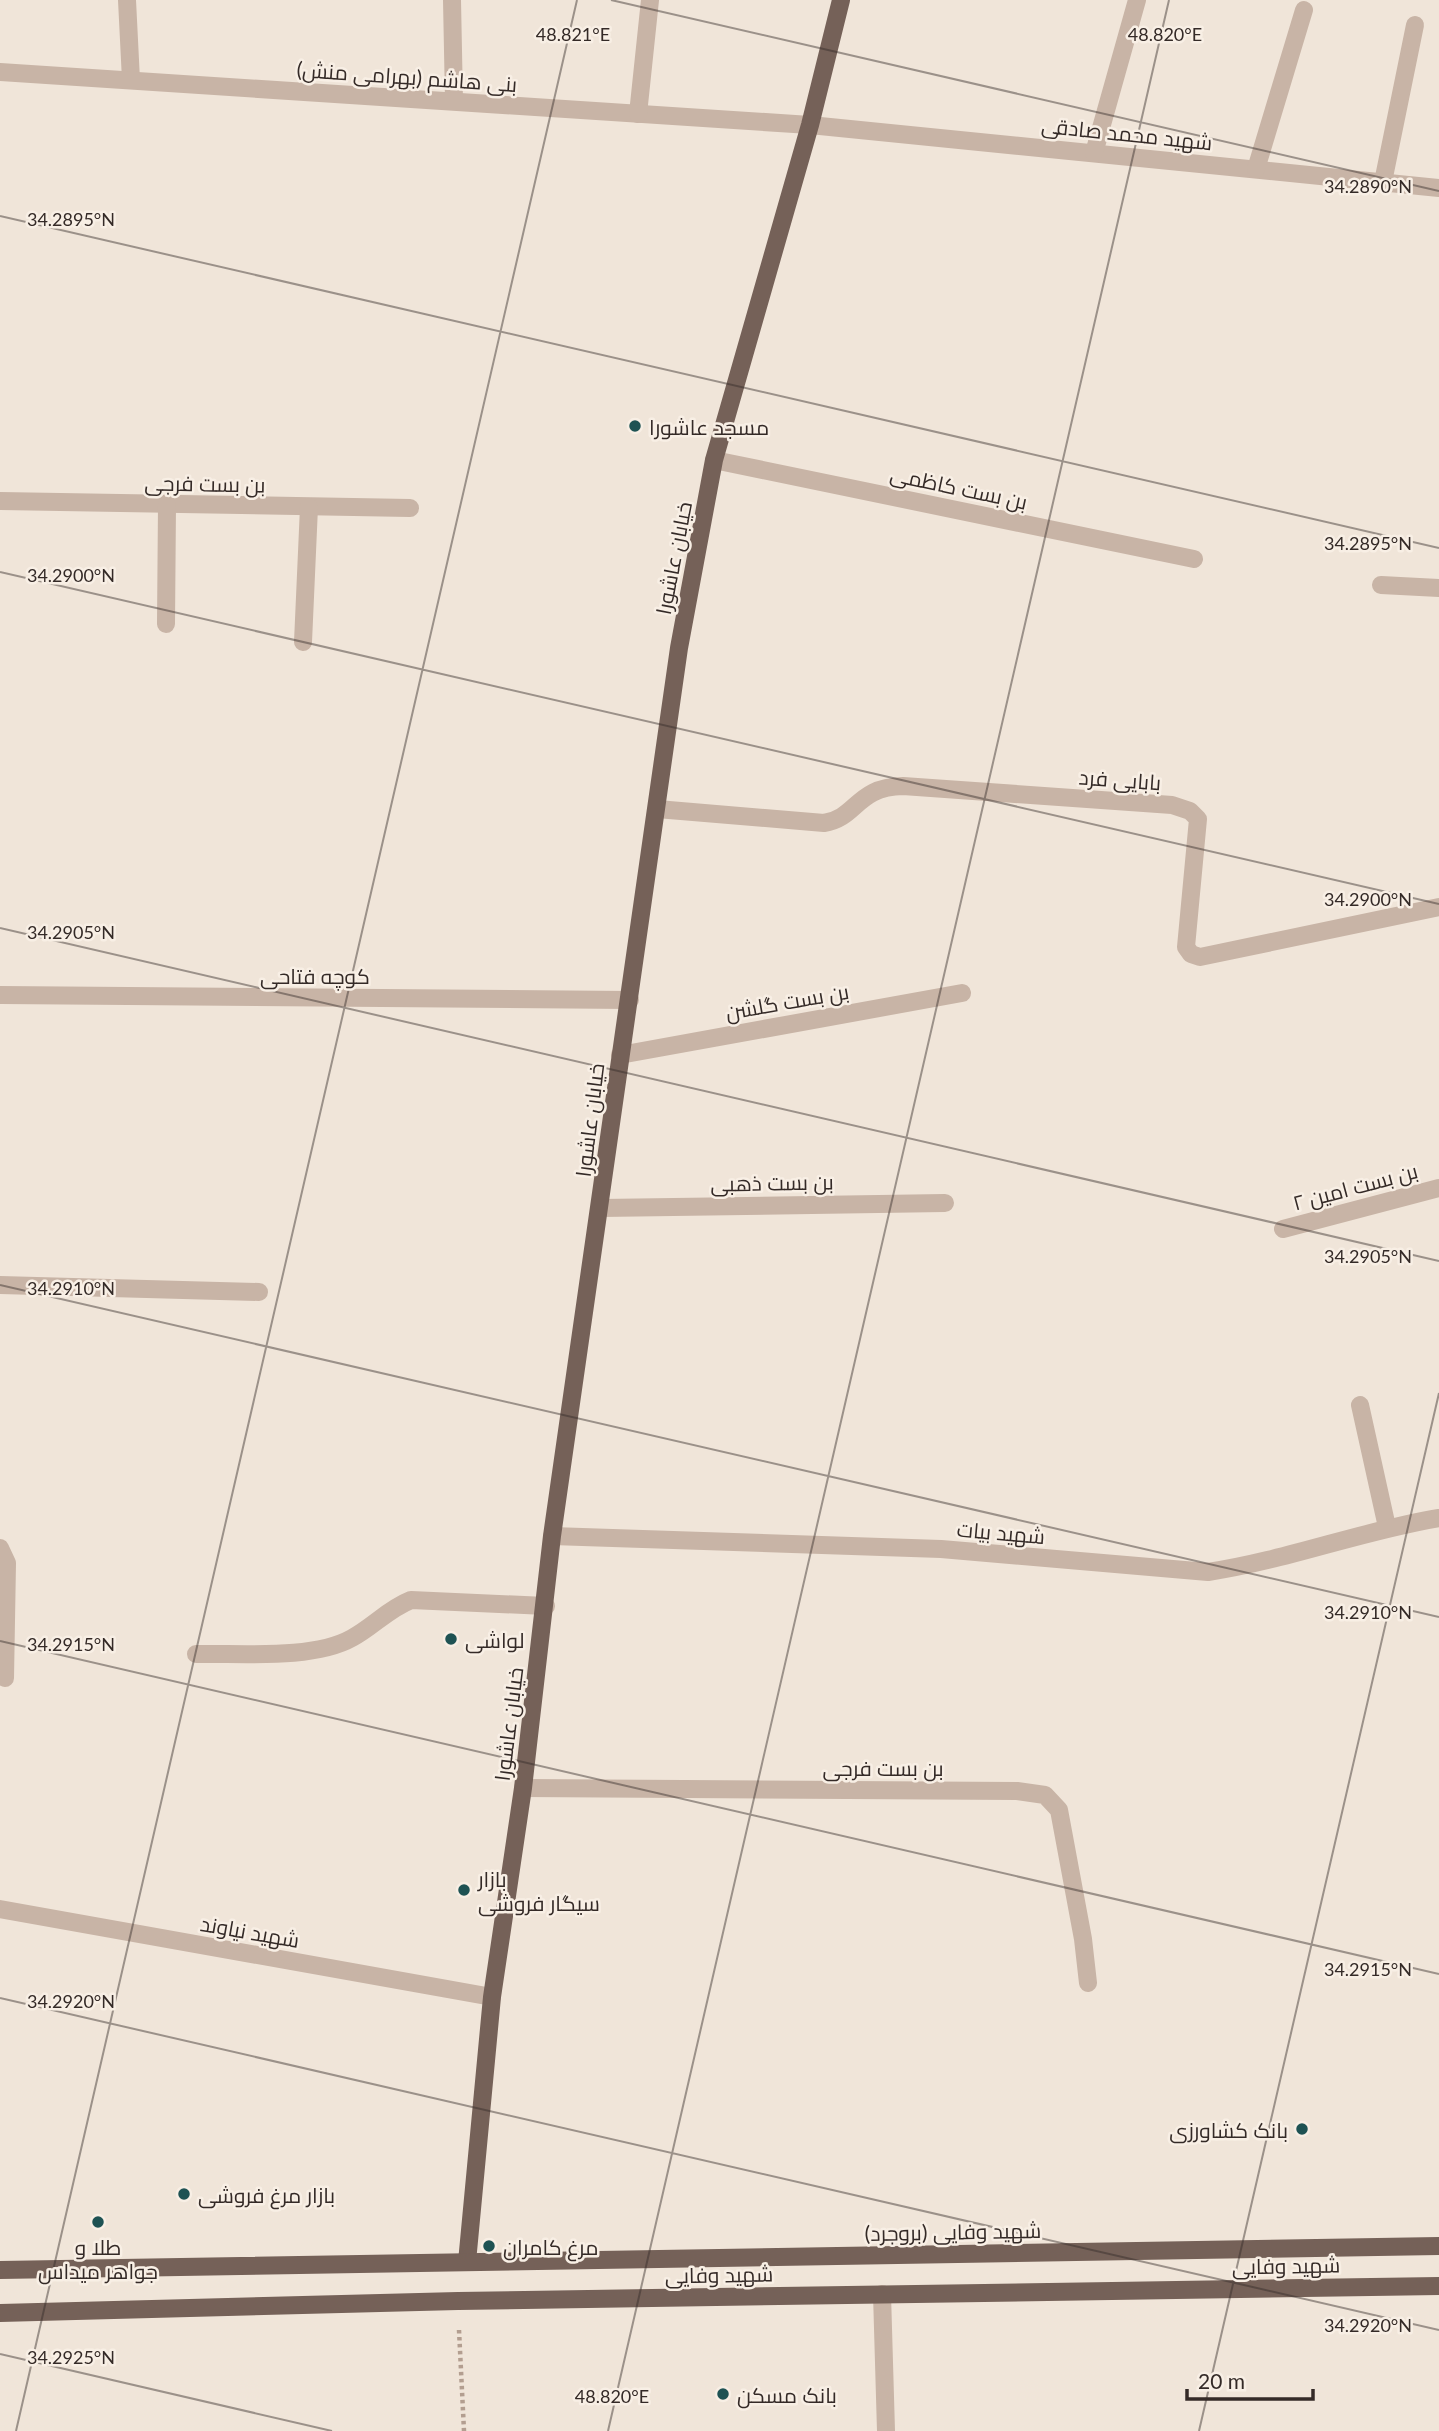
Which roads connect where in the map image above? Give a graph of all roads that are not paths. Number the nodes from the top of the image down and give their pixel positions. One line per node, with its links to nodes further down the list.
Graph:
1 (127, 0): 9 (street)
2 (452, 0): 10 (street)
3 (650, 0): 11 (street)
4 (841, 0): 12 (main road, خیابان عاشورا)
5 (1137, 0): 13 (street)
6 (1304, 10): 14 (street)
7 (1415, 25): 15 (street)
8 (0, 72): 9 (street, بنی هاشم (بهرامی منش))
9 (131, 80): 10 (street, بنی هاشم (بهرامی منش))
10 (454, 101): 11 (street, بنی هاشم (بهرامی منش))
11 (638, 114): 12 (street, بنی هاشم (بهرامی منش))
12 (810, 125): 13 (street, شهید محمد صادقی); 17 (main road, خیابان عاشورا)
13 (1094, 153): 14 (street, شهید محمد صادقی)
14 (1256, 169): 15 (street, شهید محمد صادقی)
15 (1383, 182): 16 (street, شهید محمد صادقی)
16 (1439, 188)
17 (714, 460): 22 (street, بن بست کاظمی); 27 (main road, خیابان عاشورا)
18 (0, 501): 19 (street, بن بست فرجی)
19 (167, 505): 20 (street, بن بست فرجی); 25 (street)
20 (309, 507): 21 (street, بن بست فرجی); 26 (street)
21 (410, 508)
22 (1194, 559)
23 (1381, 585): 24 (street)
24 (1439, 588)
25 (166, 624)
26 (303, 642)
27 (657, 809): 28 (street, بابایی فرد); 31 (main road, خیابان عاشورا)
28 (1439, 907)
29 (962, 993): 32 (street, بن بست گلشن)
30 (0, 995): 31 (street, کوچه فتاحی)
31 (630, 1000): 32 (main road, خیابان عاشورا)
32 (620, 1055): 35 (main road, خیابان عاشورا)
33 (1439, 1188): 36 (street, بن بست امین ۲)
34 (945, 1203): 35 (street, بن بست ذهبی)
35 (601, 1208): 42 (main road, خیابان عاشورا)
36 (1283, 1229)
37 (0, 1285): 38 (street)
38 (259, 1292)
39 (1360, 1405): 41 (street)
40 (1439, 1518): 41 (street, شهید بیات)
41 (1387, 1527): 42 (street, شهید بیات)
42 (552, 1536): 44 (main road, خیابان عاشورا)
43 (0, 1548): 46 (street)
44 (546, 1606): 45 (street); 47 (main road, خیابان عاشورا)
45 (196, 1654)
46 (5, 1678)
47 (523, 1788): 49 (street, بن بست فرجی); 50 (main road, خیابان عاشورا)
48 (0, 1909): 50 (street, شهید نیاوند)
49 (1088, 1983)
50 (492, 1997): 52 (main road, خیابان عاشورا)
51 (1439, 2246): 52 (main road, شهید وفایی (بروجرد))
52 (467, 2262): 53 (main road)
53 (0, 2270)
54 (1439, 2286): 55 (main road, شهید وفایی)
55 (882, 2294): 56 (main road, شهید وفایی); 57 (street)
56 (0, 2313)
57 (886, 2431)

